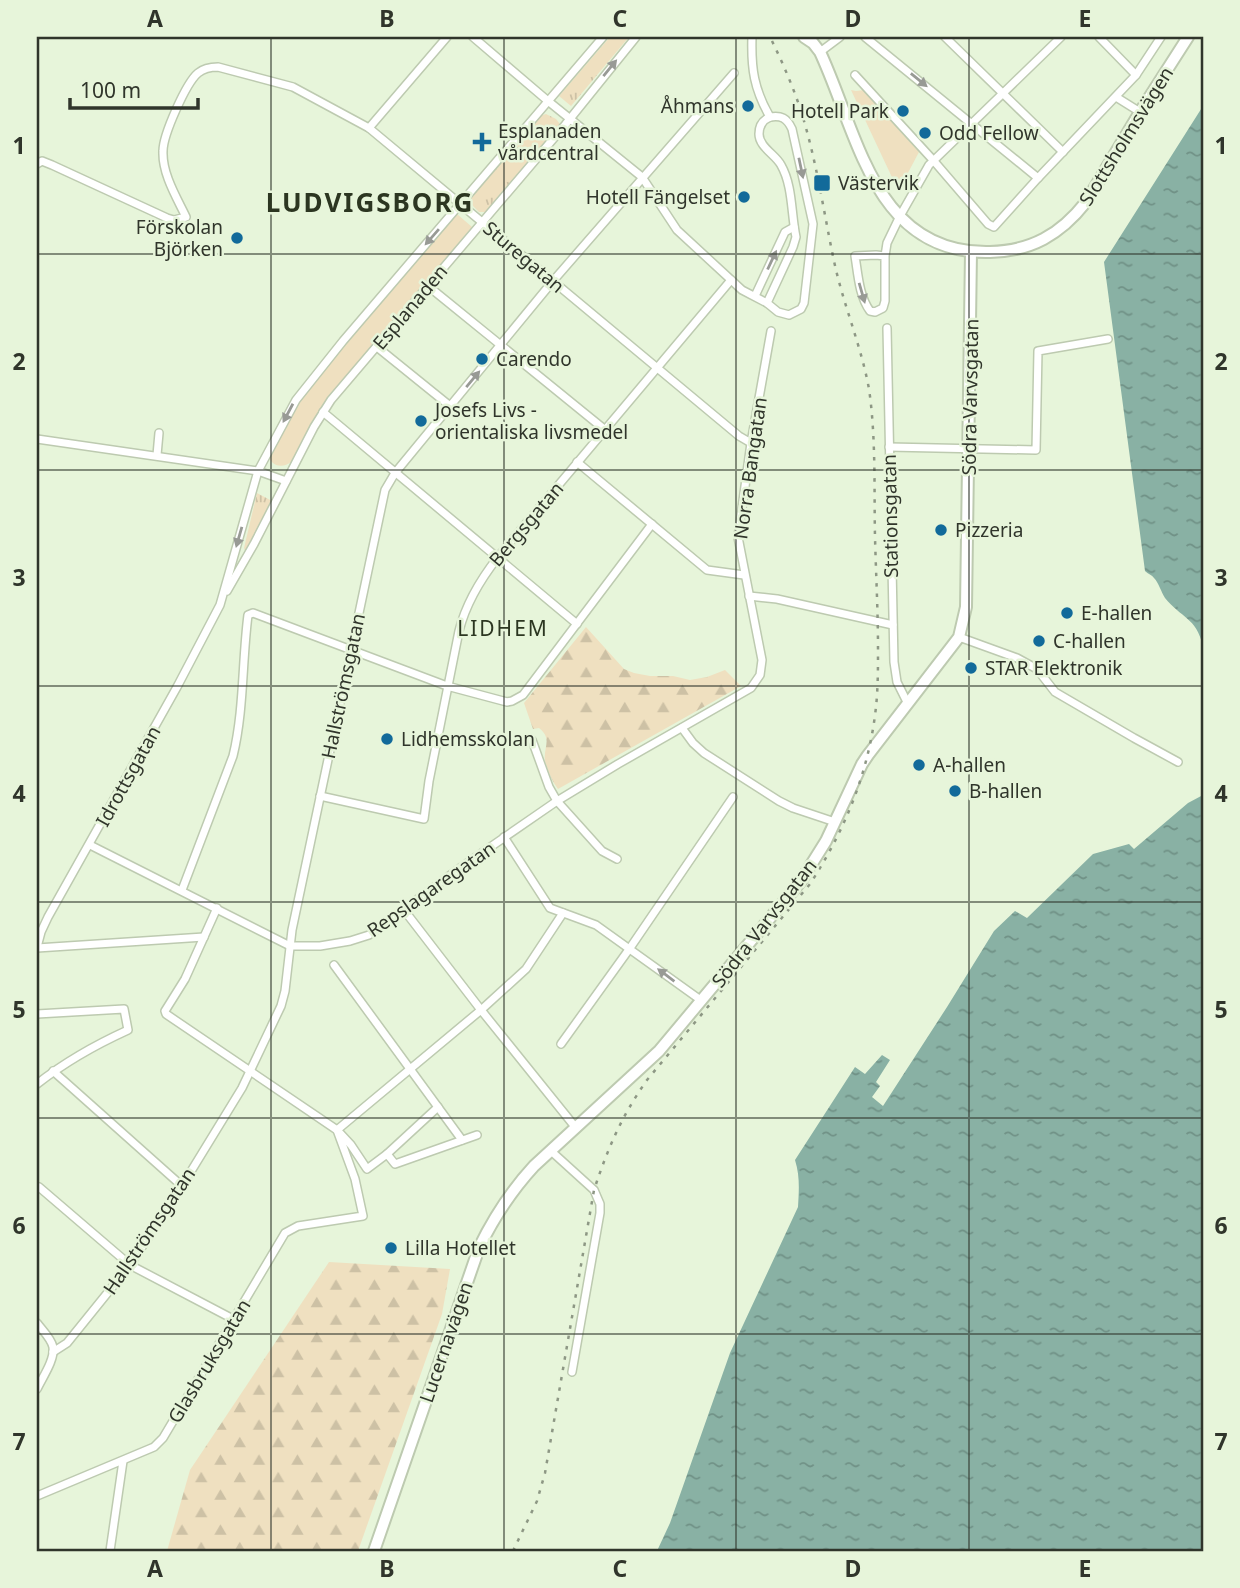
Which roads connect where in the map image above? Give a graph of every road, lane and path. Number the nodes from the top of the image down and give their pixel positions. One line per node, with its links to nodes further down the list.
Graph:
1 (447, 37): 25 (street)
2 (473, 37): 20 (street)
3 (603, 37): 20 (street, Esplanaden)
4 (636, 37): 23 (street, Esplanaden, one-way to 4)
5 (752, 37): 22 (street)
6 (804, 37): 14 (street, Slottsholmsvägen)
7 (840, 37): 14 (street)
8 (866, 37): 24 (street, one-way to 24)
9 (945, 37): 18 (street)
10 (1061, 37): 18 (street)
11 (1100, 37): 17 (street)
12 (1161, 37): 17 (street)
13 (1188, 37): 21 (street, Slottsholmsvägen)
14 (820, 52): 32 (street, Slottsholmsvägen)
15 (734, 73): 29 (street, Hallströmsgatan)
16 (855, 75): 27 (street)
17 (1136, 75): 19 (street)
18 (1003, 93): 24 (street); 26 (street)
19 (1116, 97): 21 (street); 26 (street)
20 (548, 101): 23 (street); 31 (street, Esplanaden)
21 (1140, 112): 35 (street, Slottsholmsvägen)
22 (771, 117): 34 (street); 41 (street, one-way to 41)
23 (570, 118): 29 (street); 33 (street, Esplanaden)
24 (972, 123): 27 (street); 30 (street)
25 (369, 128): 28 (street, Sturegatan); 31 (street, Sturegatan)
26 (1063, 152): 30 (street)
27 (933, 160): 30 (street); 32 (street)
28 (37, 164)
29 (642, 177): 37 (street); 38 (street, Hallströmsgatan)
30 (1038, 177)
31 (461, 204): 33 (street, Sturegatan); 58 (street, Esplanaden, one-way to 58)
32 (900, 216): 35 (street, Slottsholmsvägen); 36 (street)
33 (482, 222): 38 (street, Sturegatan); 39 (street, Esplanaden)
34 (793, 227): 40 (street, one-way to 34); 41 (street)
35 (971, 252): 55 (street, Södra Varvsgatan)
36 (885, 256): 36 (street, one-way to 36)
37 (731, 280): 40 (street); 47 (street, Bergsgatan)
38 (553, 281): 45 (street, Hallströmsgatan); 47 (street, Sturegatan)
39 (428, 286): 45 (street); 46 (street, Esplanaden)
40 (755, 296): 41 (street)
41 (766, 303)
42 (887, 328): 54 (street, Stationsgatan)
43 (771, 331): 53 (street, Norra Bangatan)
44 (1108, 339): 55 (street)
45 (502, 345): 48 (street, Hallströmsgatan, one-way to 45); 50 (street)
46 (377, 347): 48 (street); 49 (street, Esplanaden)
47 (657, 368): 50 (street, Bergsgatan); 53 (street, Sturegatan)
48 (450, 406): 59 (street, Hallströmsgatan)
49 (323, 412): 59 (street); 60 (street, Esplanaden)
50 (604, 429): 57 (street, Bergsgatan)
51 (159, 433): 56 (street)
52 (37, 439): 56 (street)
53 (751, 443): 63 (street, Norra Bangatan)
54 (889, 447): 55 (street); 67 (street, Stationsgatan)
55 (970, 448): 68 (street, Södra Varvsgatan)
56 (157, 456): 58 (street)
57 (577, 462): 61 (street); 62 (street, Bergsgatan)
58 (258, 471): 60 (street); 65 (street, Esplanaden, one-way to 65)
59 (395, 473): 62 (street); 69 (street, Hallströmsgatan)
60 (286, 481): 65 (street, Esplanaden)
61 (652, 524): 63 (street); 66 (street)
62 (498, 557): 66 (street); 70 (street, Bergsgatan)
63 (744, 575): 64 (street, Norra Bangatan)
64 (749, 597): 67 (street); 72 (street, Norra Bangatan)
65 (220, 603): 80 (street, Idrottsgatan)
66 (578, 624): 70 (street)
67 (893, 625): 71 (street, Stationsgatan)
68 (958, 637): 71 (street, Södra Varvsgatan); 74 (street)
69 (351, 649): 70 (street); 75 (street, Hallströmsgatan); 82 (street)
70 (447, 686): 75 (street, Bergsgatan)
71 (907, 702): 78 (street, Södra Varvsgatan)
72 (682, 728): 77 (street, Repslagaregatan); 78 (street)
73 (533, 740): 77 (street)
74 (1178, 762)
75 (320, 796): 87 (street, Hallströmsgatan)
76 (733, 797): 89 (street)
77 (557, 801): 79 (street, Repslagaregatan); 81 (street)
78 (835, 822): 91 (street, Södra Varvsgatan)
79 (503, 837): 84 (street, Repslagaregatan); 85 (street)
80 (90, 845): 82 (street, Repslagaregatan); 88 (street, Idrottsgatan)
81 (617, 859)
82 (182, 890): 83 (street, Repslagaregatan)
83 (217, 908): 86 (street); 87 (street, Repslagaregatan)
84 (404, 910): 87 (street, Repslagaregatan); 92 (street)
85 (563, 913): 89 (street); 92 (street)
86 (204, 937): 88 (street); 97 (street)
87 (290, 946): 97 (street, Hallströmsgatan)
88 (37, 948)
89 (630, 948): 91 (street, one-way to 89); 94 (street)
90 (334, 965): 95 (street)
91 (702, 1001): 100 (street, Södra Varvsgatan)
92 (481, 1010): 95 (street); 100 (street)
93 (37, 1014): 96 (street)
94 (561, 1044)
95 (411, 1069): 99 (street); 101 (street)
96 (53, 1072): 98 (street); 106 (street)
97 (250, 1072): 101 (street); 106 (street, Hallströmsgatan)
98 (37, 1084)
99 (438, 1107): 103 (street); 105 (street)
100 (576, 1128): 104 (street, Södra Varvsgatan)
101 (337, 1130): 105 (street); 109 (street, Glasbruksgatan)
102 (477, 1135): 103 (street)
103 (462, 1140): 105 (street)
104 (551, 1151): 112 (street); 117 (street, Lucernavägen)
105 (387, 1154)
106 (182, 1186): 108 (street, Hallströmsgatan)
107 (39, 1187): 108 (street)
108 (130, 1265): 109 (street); 111 (street, Hallströmsgatan)
109 (233, 1319): 114 (street, Glasbruksgatan)
110 (37, 1323): 111 (street)
111 (53, 1352): 113 (street)
112 (572, 1372)
113 (37, 1389)
114 (122, 1461): 115 (street, Glasbruksgatan); 116 (street)
115 (37, 1496)
116 (110, 1551)
117 (374, 1551)

